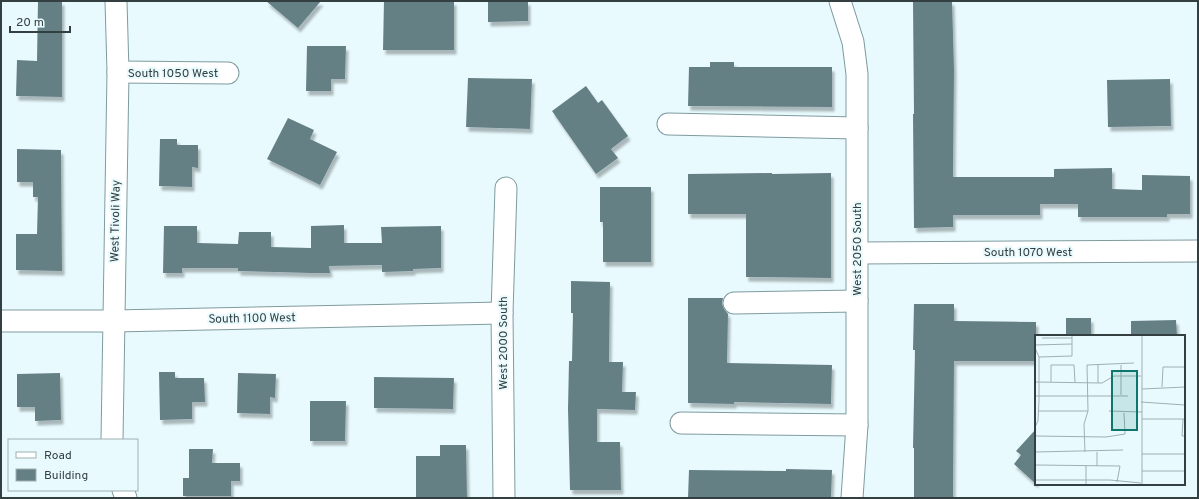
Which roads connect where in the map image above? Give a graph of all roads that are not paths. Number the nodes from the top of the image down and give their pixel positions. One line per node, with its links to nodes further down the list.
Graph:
1 (116, 1): 3 (street, West Tivoli Way)
2 (840, 1): 6 (street, West 2050 South)
3 (118, 72): 4 (street, South 1050 West); 14 (street, West Tivoli Way)
4 (228, 73)
5 (668, 124): 6 (street)
6 (857, 128): 9 (street, West 2050 South)
7 (506, 188): 12 (street, West 2000 South)
8 (1198, 251): 9 (street, South 1070 West)
9 (858, 253): 10 (street, West 2050 South)
10 (857, 301): 11 (street); 16 (street, West 2050 South)
11 (734, 303)
12 (502, 313): 14 (street, South 1100 West); 18 (street, West 2000 South)
13 (1, 321): 14 (street, South 1100 West)
14 (114, 321): 17 (street, West Tivoli Way)
15 (681, 423): 16 (street)
16 (857, 425): 19 (street, West 2050 South)
17 (112, 439)
18 (504, 498)
19 (852, 498)

